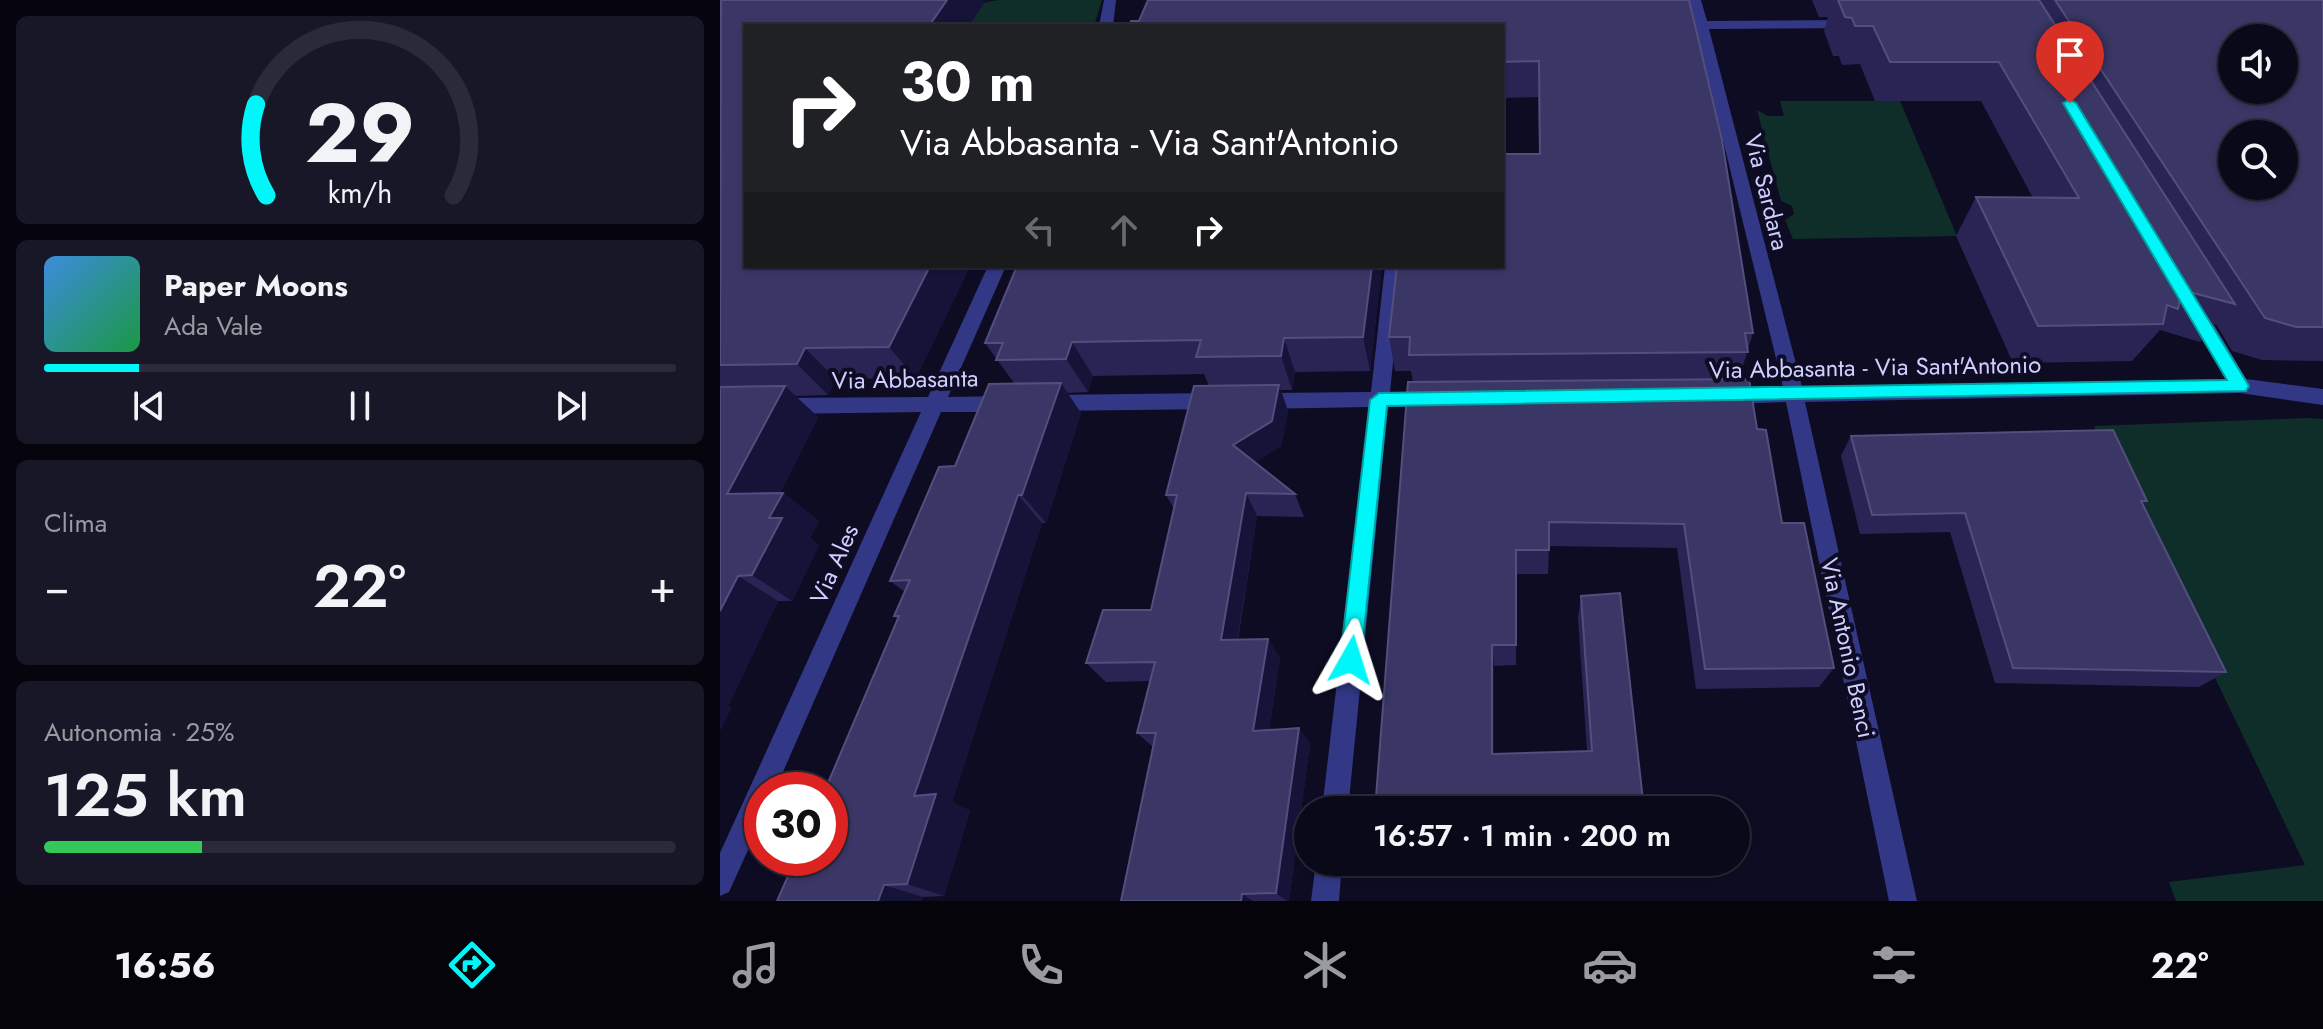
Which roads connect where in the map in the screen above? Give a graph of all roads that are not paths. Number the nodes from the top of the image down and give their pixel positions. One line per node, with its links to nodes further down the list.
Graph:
1 (1110, 0): 3 (street)
2 (1695, 0): 5 (street, Via Sardara)
3 (1106, 24)
4 (1862, 24): 5 (street)
5 (1701, 25): 6 (street); 11 (street, Via Sardara)
6 (1670, 26)
7 (996, 268): 16 (street, Via Ales)
8 (1394, 268): 15 (street)
9 (2185, 291): 10 (street)
10 (2240, 386): 11 (street, Via Abbasanta - Via Sant'Antonio); 13 (street, Via Abbasanta - Via Sant'Antonio)
11 (1794, 395): 12 (street, Via Abbasanta - Via Sant'Antonio); 22 (street, Via Antonio Benci)
12 (1714, 396)
13 (2323, 397)
14 (1459, 399): 15 (street)
15 (1379, 400): 16 (street, Via Abbasanta); 18 (street)
16 (934, 405): 17 (street, Via Abbasanta); 20 (street, Via Ales)
17 (766, 407)
18 (1337, 796)
19 (1328, 876): 21 (street)
20 (720, 883)
21 (1325, 901)
22 (1903, 901)

